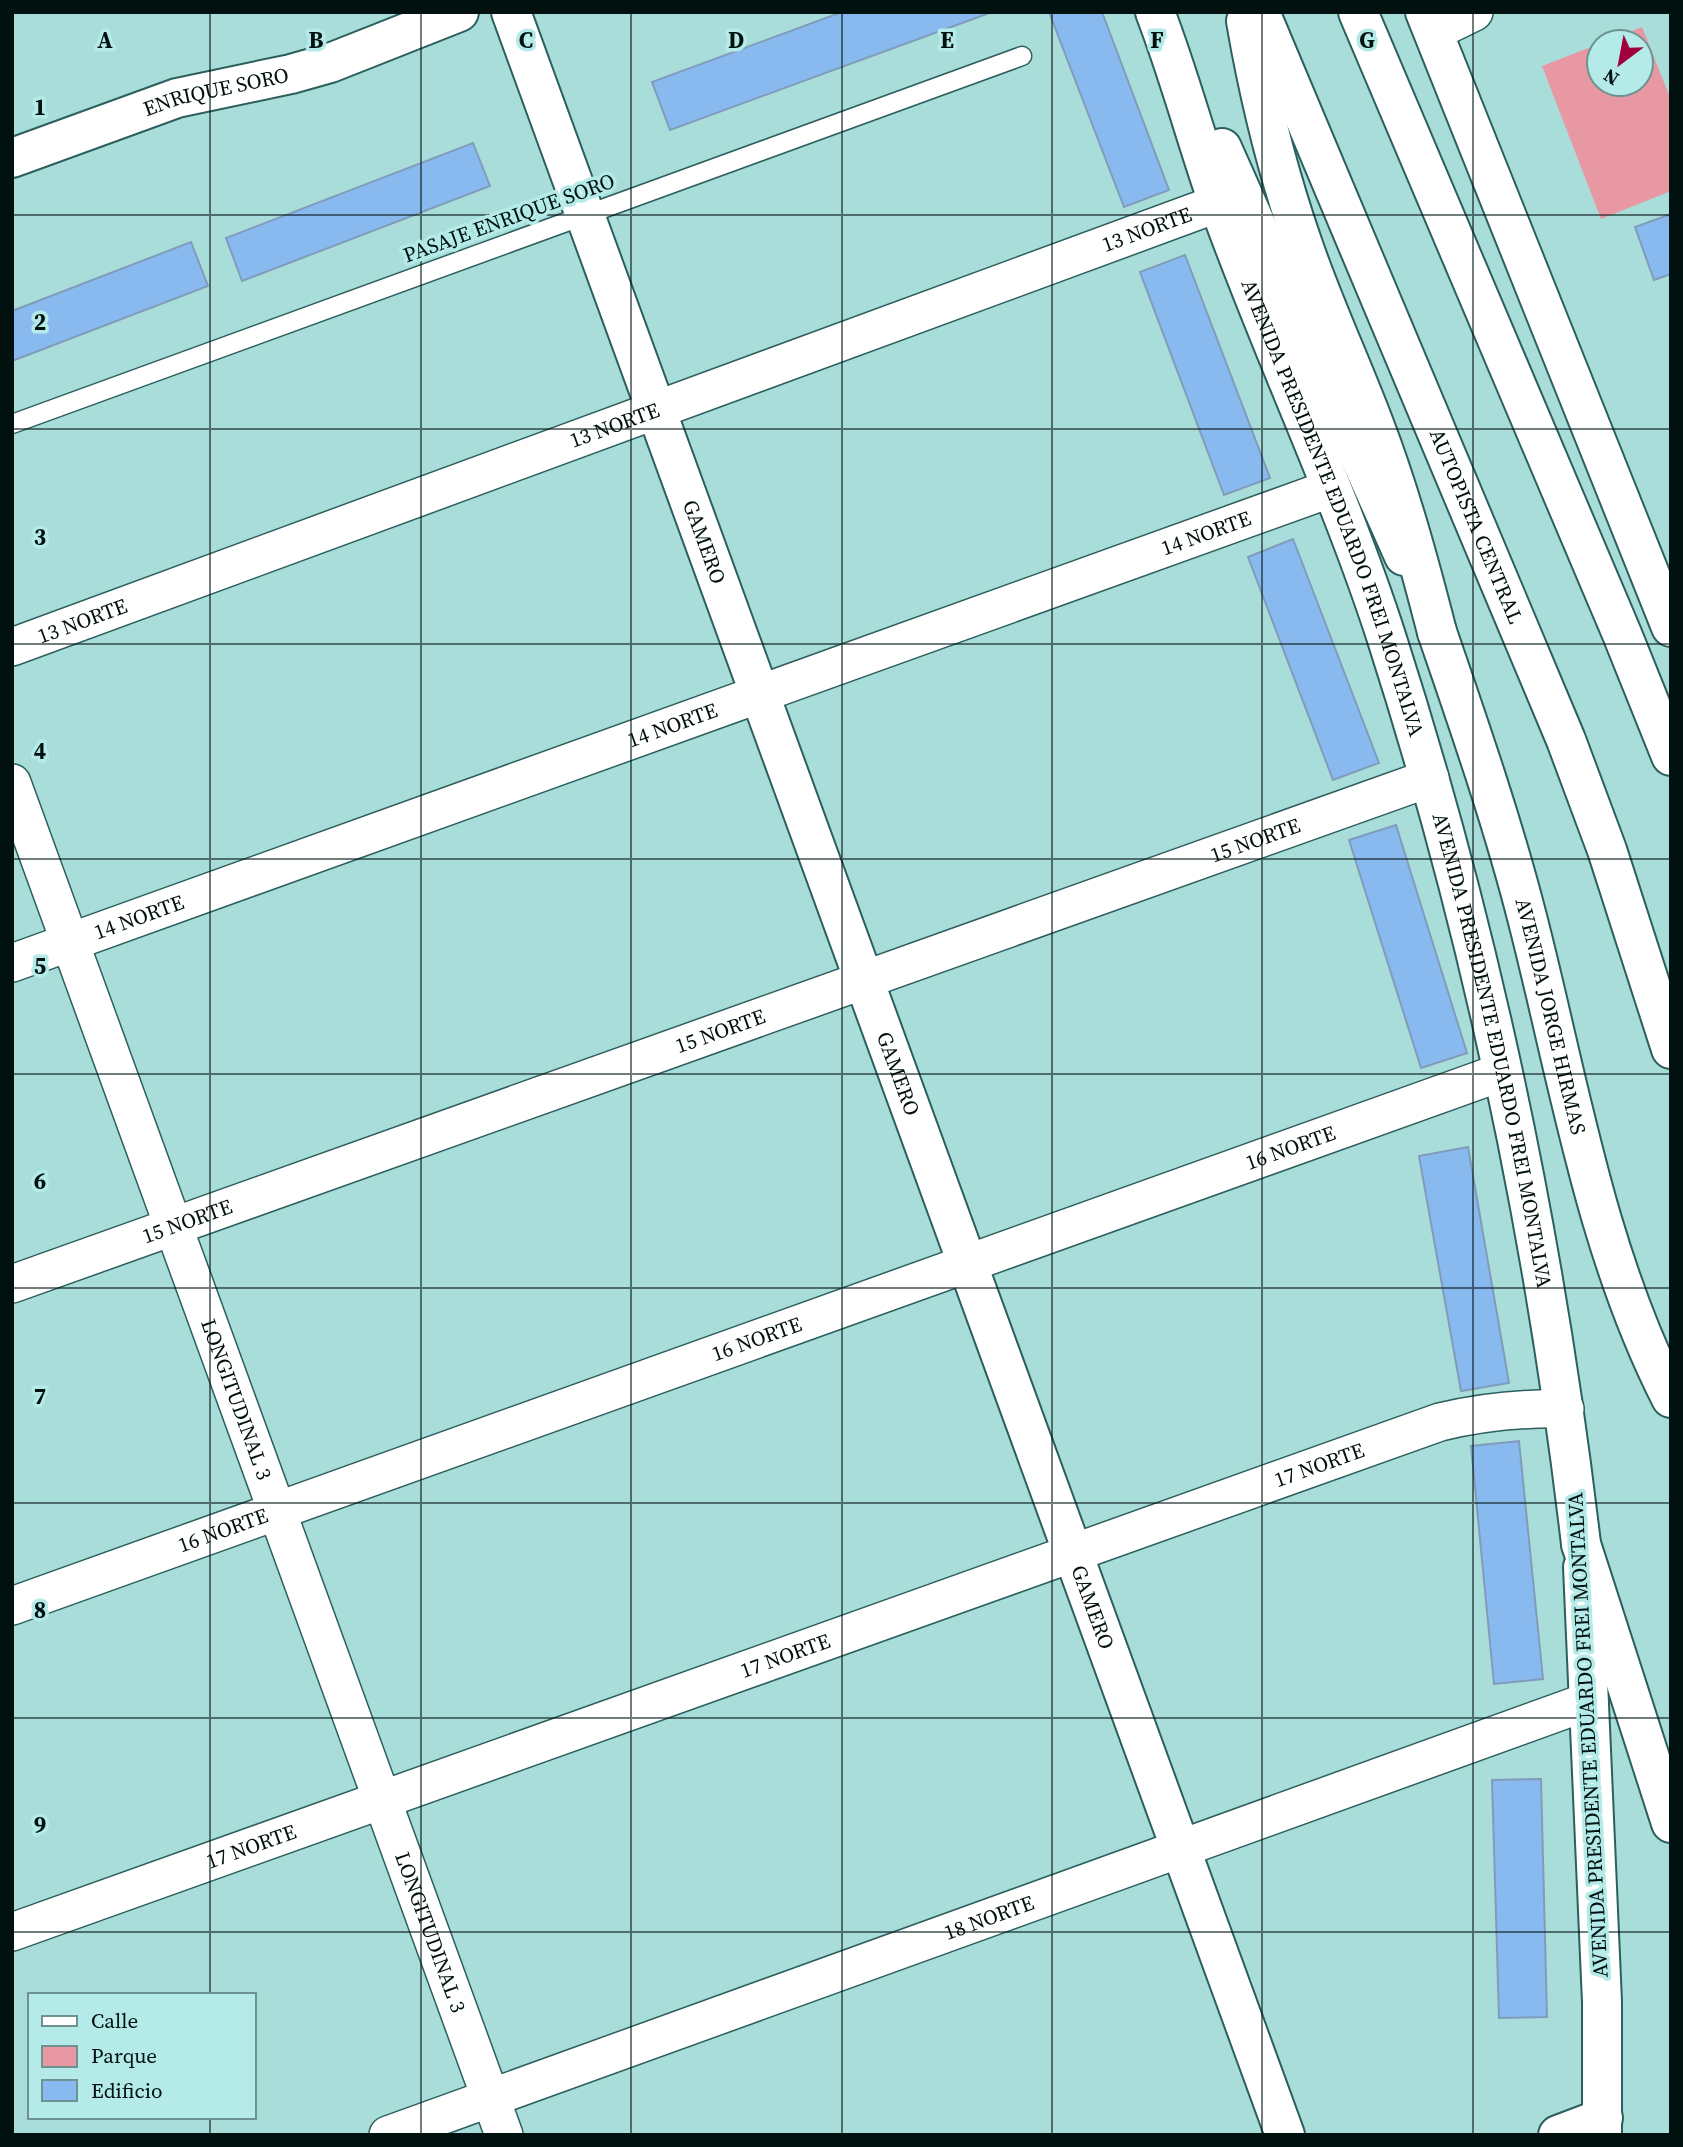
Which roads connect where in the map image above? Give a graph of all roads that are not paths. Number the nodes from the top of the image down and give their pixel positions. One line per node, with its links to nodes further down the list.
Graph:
1 (459, 12): 11 (main road, ENRIQUE SORO)
2 (510, 12): 13 (main road, GAMERO)
3 (1155, 12): 9 (main road, AVENIDA PRESIDENTE EDUARDO FREI MONTALVA)
4 (1244, 12): 18 (main road)
5 (1260, 12): 27 (main road, AUTOPISTA CENTRAL)
6 (1358, 12): 21 (main road)
7 (1474, 12): 8 (street)
8 (1429, 22): 17 (main road)
9 (1170, 50): 12 (main road, AVENIDA PRESIDENTE EDUARDO FREI MONTALVA); 18 (main road)
10 (1022, 56): 13 (lane, PASAJE ENRIQUE SORO)
11 (12, 158)
12 (1219, 204): 14 (street, 13 NORTE); 16 (main road, AVENIDA PRESIDENTE EDUARDO FREI MONTALVA)
13 (585, 214): 14 (main road, GAMERO); 15 (lane, PASAJE ENRIQUE SORO)
14 (656, 410): 19 (street, 13 NORTE); 20 (main road, GAMERO)
15 (12, 424)
16 (1332, 488): 20 (street, 14 NORTE); 22 (main road, AVENIDA PRESIDENTE EDUARDO FREI MONTALVA)
17 (1671, 627)
18 (1437, 632): 32 (main road, AVENIDA JORGE HIRMAS)
19 (12, 646)
20 (760, 695): 24 (street, 14 NORTE); 26 (main road, GAMERO)
21 (1671, 757)
22 (1430, 778): 26 (street, 15 NORTE); 28 (main road, AVENIDA PRESIDENTE EDUARDO FREI MONTALVA)
23 (12, 783): 24 (street, LONGITUDINAL 3)
24 (70, 943): 25 (street, 14 NORTE); 29 (street, LONGITUDINAL 3)
25 (12, 963)
26 (864, 980): 29 (street, 15 NORTE); 30 (main road, GAMERO)
27 (1671, 1049)
28 (1502, 1072): 30 (street, 16 NORTE); 33 (main road, AVENIDA PRESIDENTE EDUARDO FREI MONTALVA)
29 (173, 1227): 31 (street, 15 NORTE); 34 (street, LONGITUDINAL 3)
30 (968, 1264): 34 (street, 16 NORTE); 36 (main road, GAMERO)
31 (12, 1284)
32 (1671, 1398)
33 (1565, 1409): 35 (main road, AVENIDA PRESIDENTE EDUARDO FREI MONTALVA); 36 (street, 17 NORTE)
34 (277, 1511): 37 (street, 16 NORTE); 39 (street, LONGITUDINAL 3)
35 (1581, 1544): 38 (main road, AVENIDA PRESIDENTE EDUARDO FREI MONTALVA); 40 (main road)
36 (1073, 1553): 39 (street, 17 NORTE); 41 (main road, GAMERO)
37 (12, 1606)
38 (1589, 1701): 41 (street, 18 NORTE); 44 (main road, AVENIDA PRESIDENTE EDUARDO FREI MONTALVA)
39 (382, 1800): 42 (street, 17 NORTE); 43 (street, LONGITUDINAL 3)
40 (1671, 1823)
41 (1181, 1849): 43 (street, 18 NORTE); 47 (main road, GAMERO)
42 (12, 1932)
43 (490, 2097): 45 (street, 18 NORTE); 46 (street, LONGITUDINAL 3)
44 (1603, 2127): 48 (main road)
45 (388, 2135)
46 (504, 2135)
47 (1285, 2135)
48 (1558, 2135)

